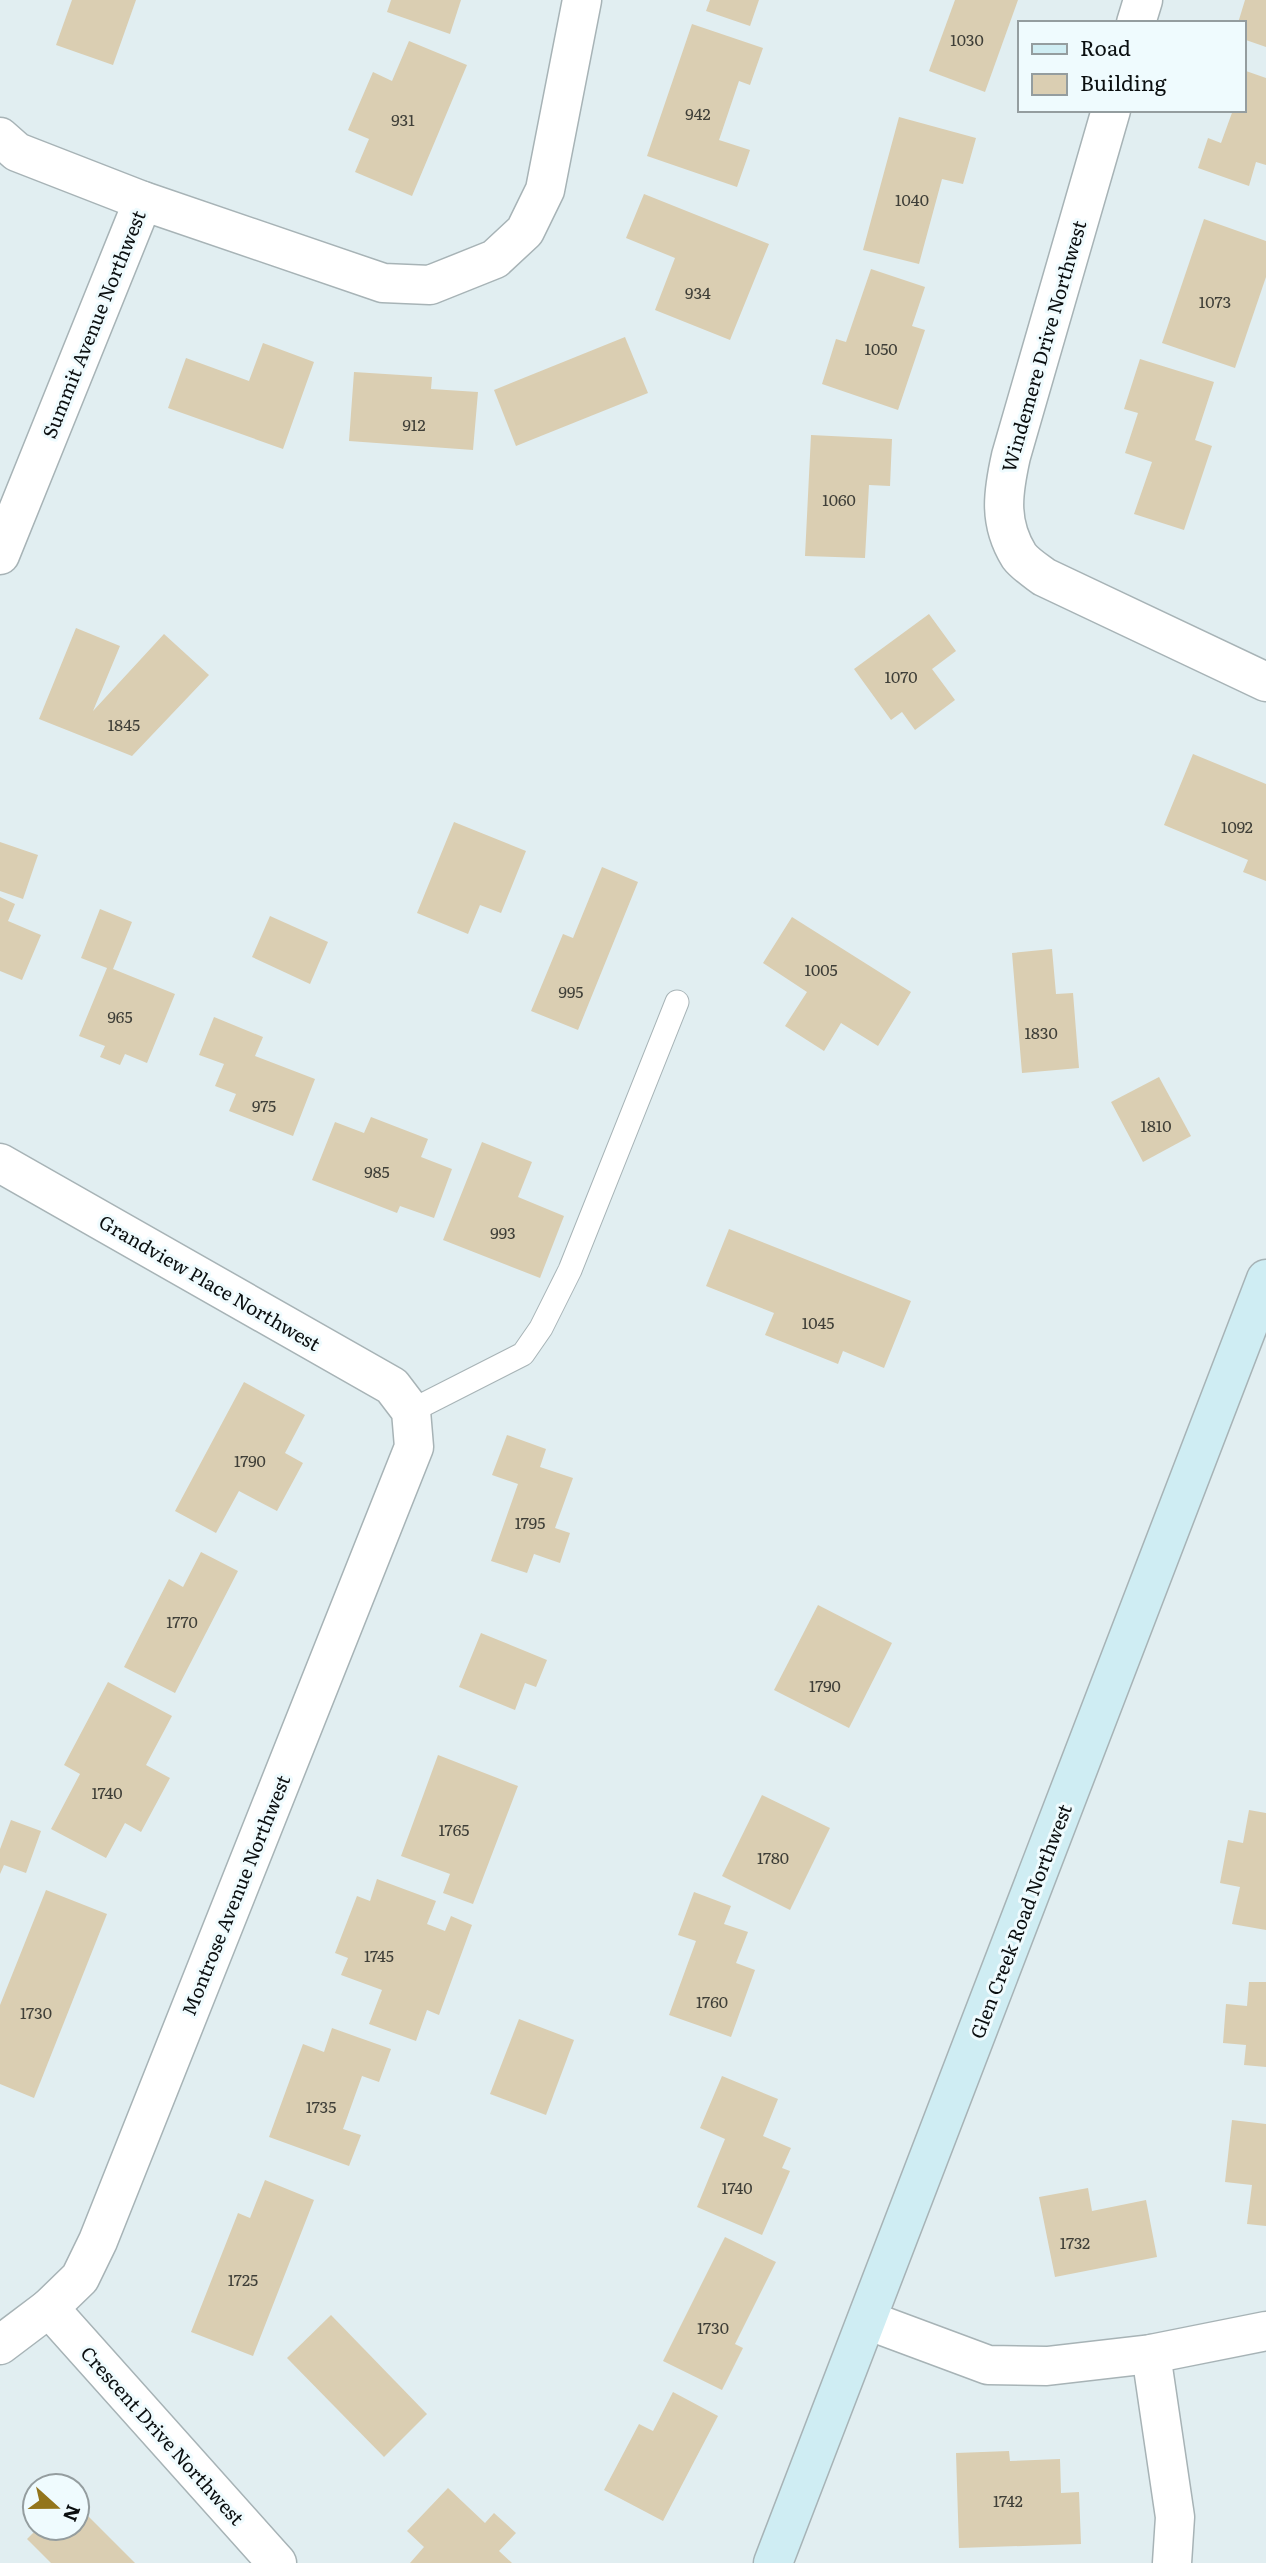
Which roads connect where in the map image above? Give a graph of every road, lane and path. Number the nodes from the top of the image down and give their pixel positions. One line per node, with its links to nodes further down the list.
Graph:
1 (582, 0): 6 (street)
2 (1143, 0): 3 (street)
3 (1137, 21)
4 (1110, 112): 8 (street, Windemere Drive Northwest)
5 (0, 136): 6 (street, Summit Avenue Northwest)
6 (144, 201): 7 (street, Summit Avenue Northwest)
7 (0, 555)
8 (1266, 682)
9 (677, 1002): 12 (lane)
10 (0, 1163): 12 (street, Grandview Place Northwest)
11 (1266, 1279): 14 (main road, Glen Creek Road Northwest)
12 (411, 1411): 13 (street, Montrose Avenue Northwest)
13 (49, 2308): 16 (street, Montrose Avenue Northwest); 18 (street, Crescent Drive Northwest)
14 (867, 2320): 17 (street); 19 (main road, Glen Creek Road Northwest)
15 (1266, 2331): 17 (street)
16 (0, 2345)
17 (1151, 2354): 20 (street)
18 (277, 2563)
19 (773, 2563)
20 (1172, 2563)

